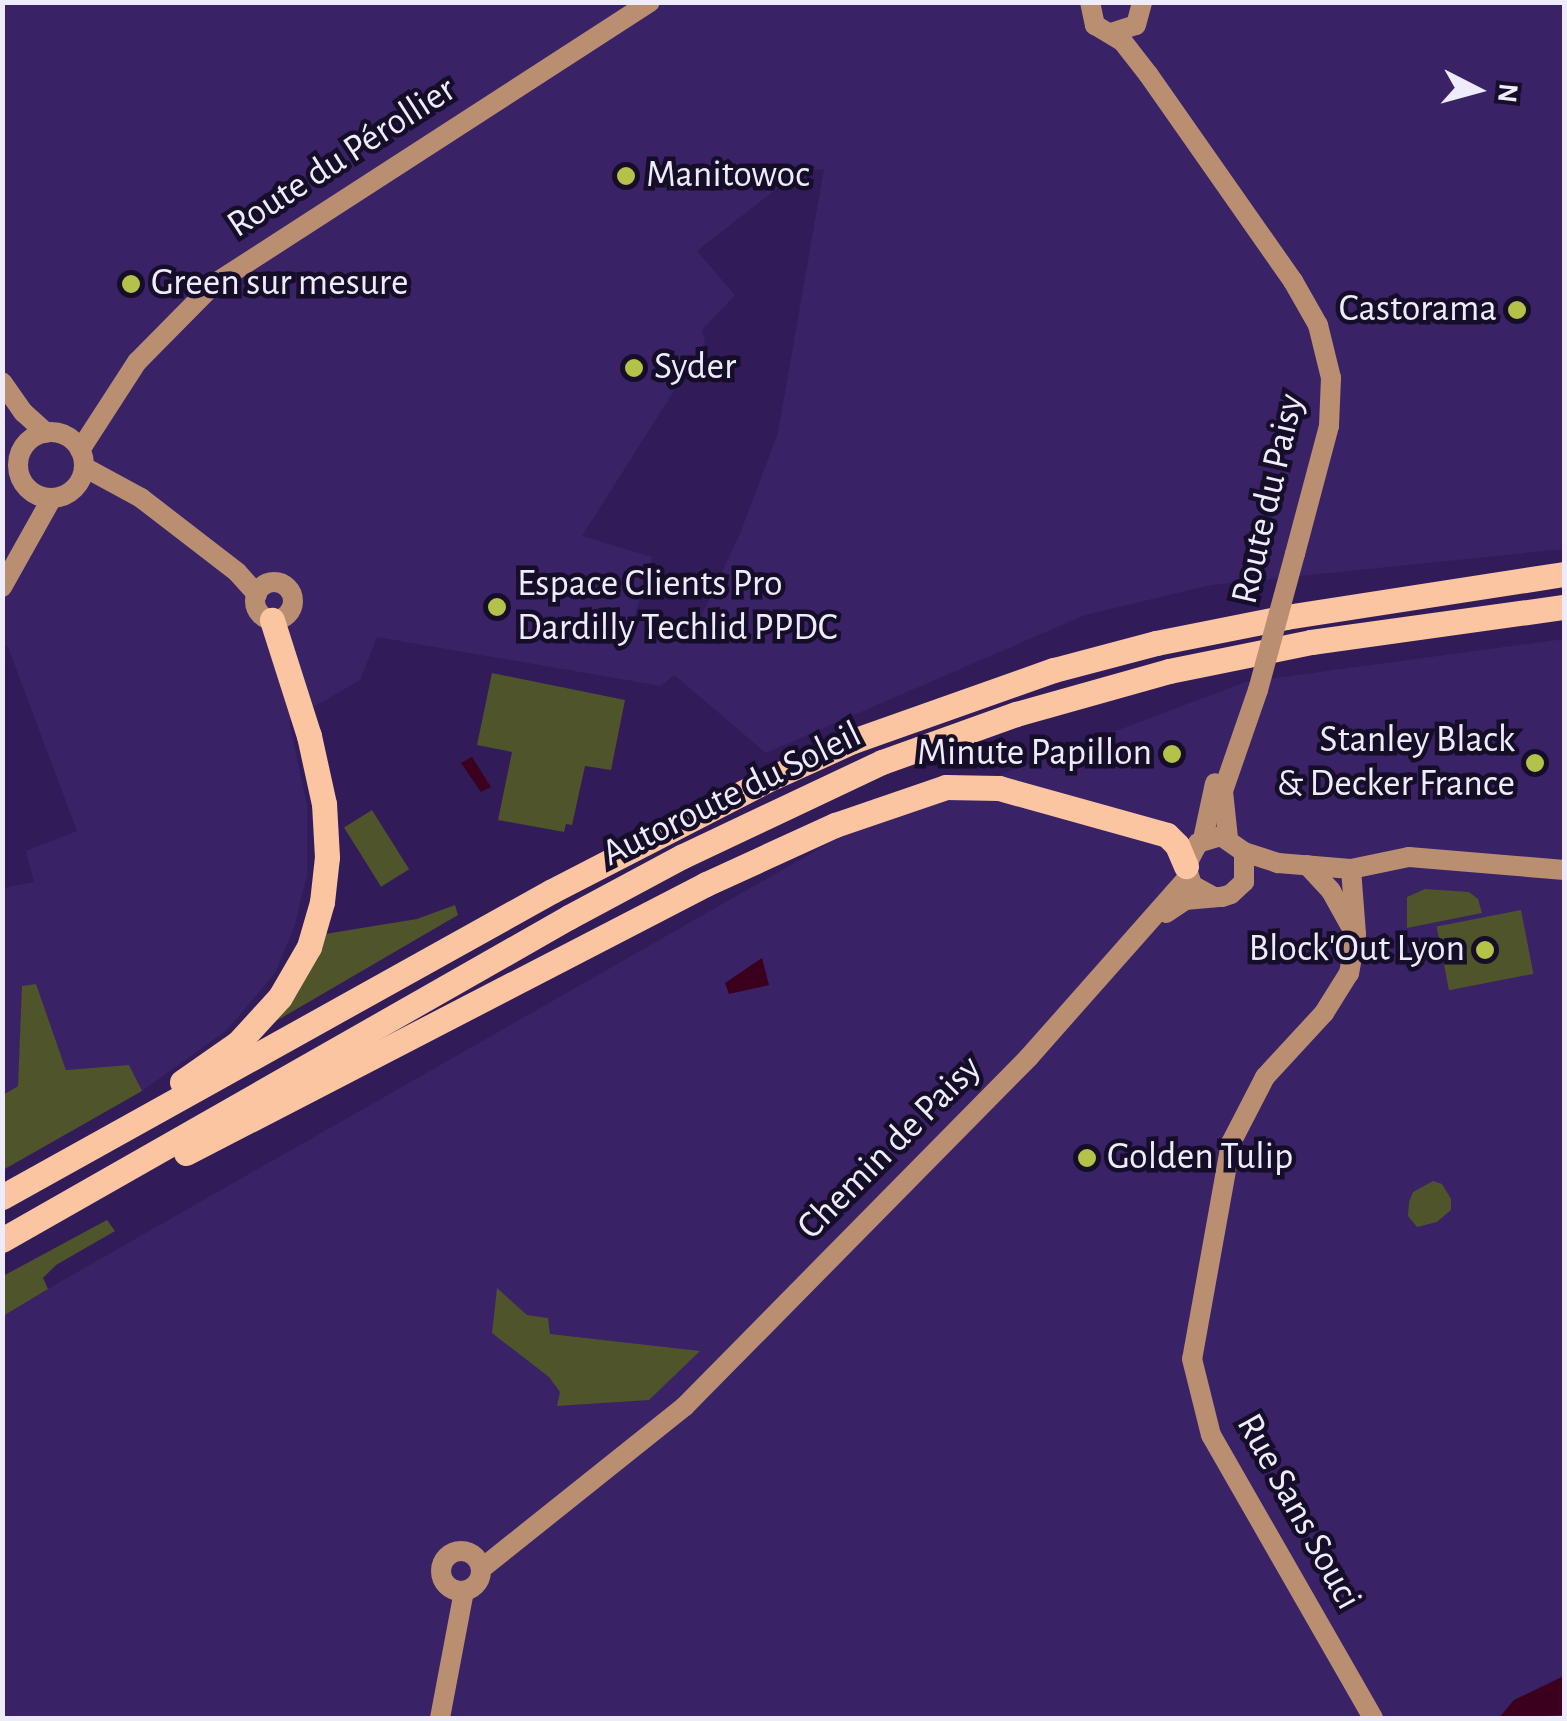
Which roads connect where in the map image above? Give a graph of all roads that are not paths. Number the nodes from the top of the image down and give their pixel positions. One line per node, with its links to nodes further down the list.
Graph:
1 (650, 2): 11 (main road, Route du Pérollier)
2 (1090, 2): 5 (main road, Route du Paisy)
3 (1142, 2): 4 (main road)
4 (1136, 25): 5 (main road); 6 (main road, Route du Paisy)
5 (1111, 34): 6 (main road, Route du Paisy)
6 (1148, 74): 20 (main road, Route du Paisy, bridge)
7 (2, 382): 8 (main road)
8 (23, 412): 9 (main road); 10 (main road)
9 (46, 432): 10 (main road); 11 (main road)
10 (22, 448): 12 (main road)
11 (78, 460): 12 (main road); 15 (main road)
12 (42, 496): 14 (main road)
13 (1564, 574): 32 (highway, Autoroute du Soleil)
14 (2, 587)
15 (262, 589): 17 (main road); 17 (main road)
16 (1564, 606): 19 (highway, Autoroute du Soleil)
17 (272, 620): 32 (highway)
18 (1564, 624): 19 (highway)
19 (1311, 642): 33 (highway, Autoroute du Soleil)
20 (1236, 748): 21 (main road, Route du Paisy); 22 (main road, Route du Paisy)
21 (1203, 839): 22 (main road); 27 (main road)
22 (1236, 845): 23 (main road); 28 (main road)
23 (1278, 863): 24 (main road); 28 (main road)
24 (1307, 865): 25 (main road); 31 (main road)
25 (1351, 869): 26 (main road); 31 (main road, Rue Sans Souci)
26 (1564, 870)
27 (1188, 872): 29 (main road); 30 (main road, Chemin de Paisy); 33 (highway)
28 (1244, 882): 29 (main road)
29 (1214, 897): 30 (main road, Chemin de Paisy)
30 (1140, 932): 35 (main road, Chemin de Paisy)
31 (1354, 954): 38 (main road, Rue Sans Souci)
32 (2, 1195)
33 (41, 1219): 34 (highway, Autoroute du Soleil)
34 (2, 1240)
35 (478, 1564): 36 (main road); 36 (main road)
36 (458, 1590): 37 (main road)
37 (440, 1718)
38 (1373, 1718)

